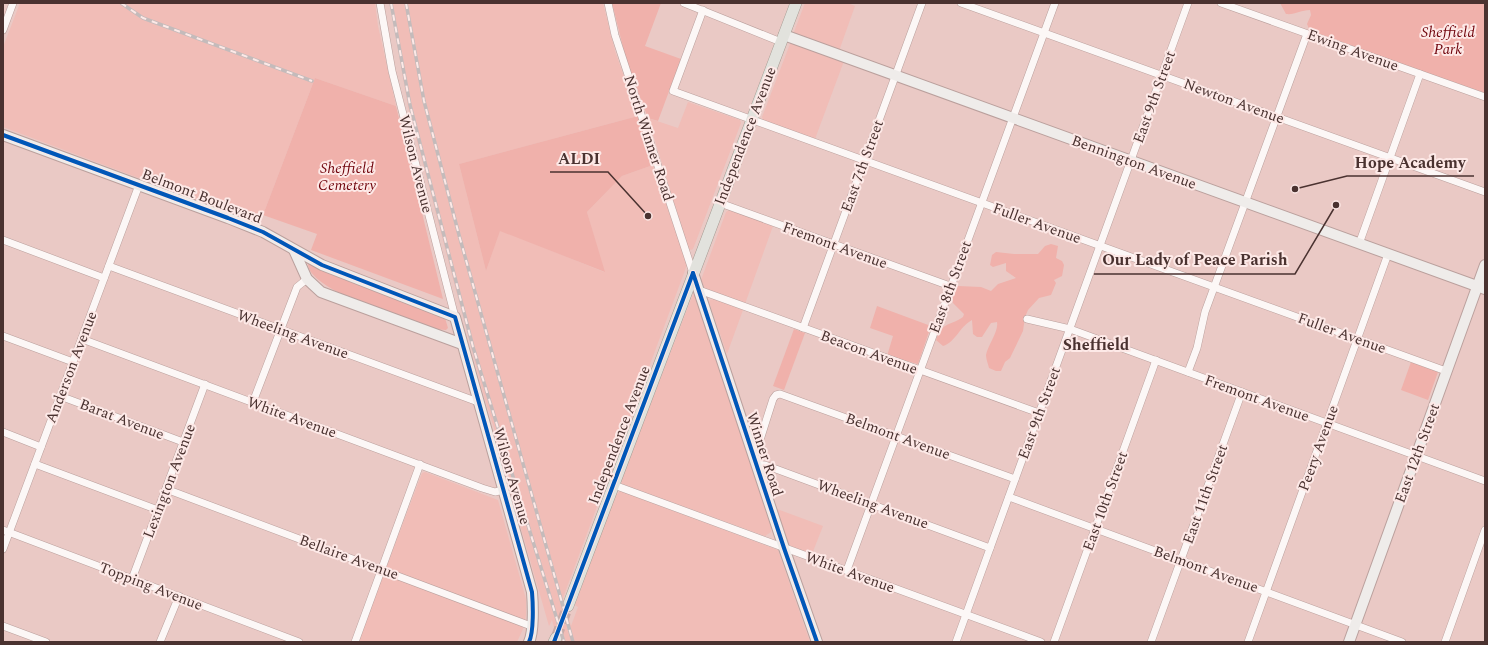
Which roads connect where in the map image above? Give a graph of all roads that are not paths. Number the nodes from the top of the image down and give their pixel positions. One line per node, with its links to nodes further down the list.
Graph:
1 (13, 3): 12 (street)
2 (380, 3): 47 (street, Wilson Avenue)
3 (608, 3): 40 (street, North Winner Road)
4 (684, 3): 11 (street, Bennington Avenue)
5 (796, 3): 15 (main road, Independence Avenue)
6 (922, 3): 17 (street, East 7th Street)
7 (961, 3): 13 (street, Newton Avenue)
8 (1055, 3): 13 (street, East 8th Street)
9 (1188, 3): 18 (street, East 9th Street)
10 (1221, 3): 14 (street, Ewing Avenue)
11 (703, 10): 15 (street, Bennington Avenue); 22 (street, Fuller Avenue)
12 (3, 30)
13 (1044, 33): 18 (street, Newton Avenue); 21 (street, East 8th Street)
14 (1308, 34): 16 (street, Ewing Avenue); 20 (street)
15 (782, 38): 17 (main road, Bennington Avenue); 22 (main road, Independence Avenue)
16 (1420, 74): 19 (street, Ewing Avenue); 24 (street)
17 (896, 75): 21 (main road, Bennington Avenue); 25 (street, East 7th Street)
18 (1162, 75): 20 (street, Newton Avenue); 26 (street, East 9th Street)
19 (1485, 97)
20 (1276, 116): 24 (street, Newton Avenue); 31 (street)
21 (1013, 118): 26 (main road, Bennington Avenue); 30 (street, East 8th Street)
22 (752, 120): 25 (street, Fuller Avenue); 29 (main road, Independence Avenue)
23 (3, 135): 27 (main road, Belmont Boulevard)
24 (1391, 158): 28 (street, Newton Avenue); 34 (street)
25 (864, 161): 30 (street, Fuller Avenue); 33 (street, East 7th Street)
26 (1131, 161): 31 (main road, Bennington Avenue); 35 (street, East 9th Street)
27 (139, 185): 36 (main road, Belmont Boulevard); 39 (street, Anderson Avenue)
28 (1485, 192)
29 (720, 203): 33 (street, Fremont Avenue); 40 (main road, Independence Avenue)
30 (982, 203): 35 (street, Fuller Avenue); 43 (street, East 8th Street)
31 (1245, 203): 34 (main road, Bennington Avenue); 44 (street)
32 (3, 240): 41 (street)
33 (833, 244): 43 (street, Fremont Avenue); 49 (street, East 7th Street)
34 (1359, 244): 37 (main road, Bennington Avenue)
35 (1100, 246): 44 (street, Fuller Avenue); 51 (street, East 9th Street)
36 (294, 250): 42 (main road); 47 (main road, Belmont Boulevard)
37 (1388, 254): 45 (main road, Bennington Avenue); 54 (street, Peery Avenue)
38 (1485, 265): 45 (main road, East 12th Street)
39 (109, 266): 41 (street, Anderson Avenue); 50 (street, Wheeling Avenue)
40 (693, 273): 46 (main road, Winner Road); 79 (main road, Independence Avenue)
41 (104, 278): 53 (street, Anderson Avenue)
42 (307, 280): 50 (street); 55 (main road)
43 (950, 286): 58 (street, East 8th Street)
44 (1214, 287): 54 (street, Fuller Avenue); 60 (street)
45 (1481, 288): 59 (main road, East 12th Street)
46 (699, 290): 49 (street, Beacon Avenue); 72 (main road, Winner Road)
47 (455, 317): 55 (main road, Wilson Avenue)
48 (1027, 319): 51 (street, Fremont Avenue)
49 (803, 328): 58 (street, Beacon Avenue)
50 (280, 329): 64 (street); 65 (street, Wheeling Avenue)
51 (1070, 329): 56 (street, Fremont Avenue); 66 (street, East 9th Street)
52 (3, 336): 57 (street)
53 (82, 339): 57 (street, Anderson Avenue); 61 (street, White Avenue)
54 (1358, 339): 59 (street, Fuller Avenue); 67 (street, Peery Avenue)
55 (462, 344): 65 (main road, Wilson Avenue)
56 (1156, 360): 60 (street, Fremont Avenue); 85 (street, East 10th Street)
57 (73, 362): 63 (street, Anderson Avenue)
58 (920, 370): 66 (street, Beacon Avenue); 69 (street, East 8th Street)
59 (1446, 371): 73 (main road, East 12th Street)
60 (1188, 372): 62 (street, Fremont Avenue)
61 (205, 384): 64 (street, White Avenue); 70 (street, Lexington Avenue)
62 (1242, 392): 67 (street, Fremont Avenue); 91 (street, East 11th Street)
63 (60, 396): 70 (street, Barat Avenue); 71 (street, Anderson Avenue)
64 (253, 402): 75 (street, White Avenue)
65 (478, 402): 81 (main road, Wilson Avenue)
66 (1039, 413): 77 (street, East 9th Street)
67 (1327, 423): 73 (street, Fremont Avenue); 95 (street, Peery Avenue)
68 (3, 432): 71 (street)
69 (897, 436): 72 (street, Belmont Avenue); 77 (street, Belmont Avenue); 83 (street, East 8th Street)
70 (183, 442): 80 (street, Lexington Avenue)
71 (41, 447): 74 (street, Anderson Avenue)
72 (751, 448): 76 (main road, Winner Road)
73 (1416, 456): 78 (street, Fremont Avenue); 99 (main road, East 12th Street)
74 (35, 464): 84 (street); 87 (street, Anderson Avenue)
75 (420, 464): 81 (street, White Avenue); 92 (street)
76 (756, 464): 83 (street, Wheeling Avenue); 88 (main road, Winner Road)
77 (1015, 479): 82 (street, East 9th Street)
78 (1485, 481)
79 (614, 485): 88 (street, White Avenue); 97 (main road, Independence Avenue)
80 (166, 489): 84 (street, Lexington Avenue); 92 (street, Bellaire Avenue)
81 (503, 490): 101 (main road, Wilson Avenue)
82 (1009, 496): 85 (street, Belmont Avenue); 89 (street, East 9th Street)
83 (872, 504): 89 (street, Wheeling Avenue); 93 (street, East 8th Street)
84 (158, 510): 94 (street, Lexington Avenue)
85 (1095, 528): 91 (street, Belmont Avenue); 111 (street, East 10th Street)
86 (1485, 530): 116 (street)
87 (6, 531): 90 (street, Anderson Avenue); 94 (street, Topping Avenue)
88 (784, 548): 93 (street, White Avenue); 108 (main road, Winner Road)
89 (990, 548): 98 (street, East 9th Street)
90 (3, 549)
91 (1181, 560): 95 (street, Belmont Avenue); 112 (street, East 11th Street)
92 (382, 569): 101 (street, Bellaire Avenue); 105 (street)
93 (847, 570): 98 (street, White Avenue)
94 (132, 579): 96 (street, Topping Avenue)
95 (1266, 592): 99 (street, Belmont Avenue); 113 (street, Peery Avenue)
96 (178, 596): 103 (street); 104 (street, Topping Avenue)
97 (568, 606)
98 (966, 615): 109 (street, East 9th Street); 110 (street, White Avenue)
99 (1355, 624): 114 (main road, East 12th Street); 115 (street, Belmont Avenue)
100 (3, 626): 102 (street)
101 (531, 626): 106 (main road, Wilson Avenue); 107 (main road, Wilson Avenue)
102 (46, 642)
103 (160, 642)
104 (299, 642)
105 (355, 642)
106 (521, 642)
107 (529, 642)
108 (817, 642)
109 (956, 642)
110 (1041, 642)
111 (1054, 642)
112 (1151, 642)
113 (1248, 642)
114 (1349, 642)
115 (1402, 642)
116 (1445, 642)

